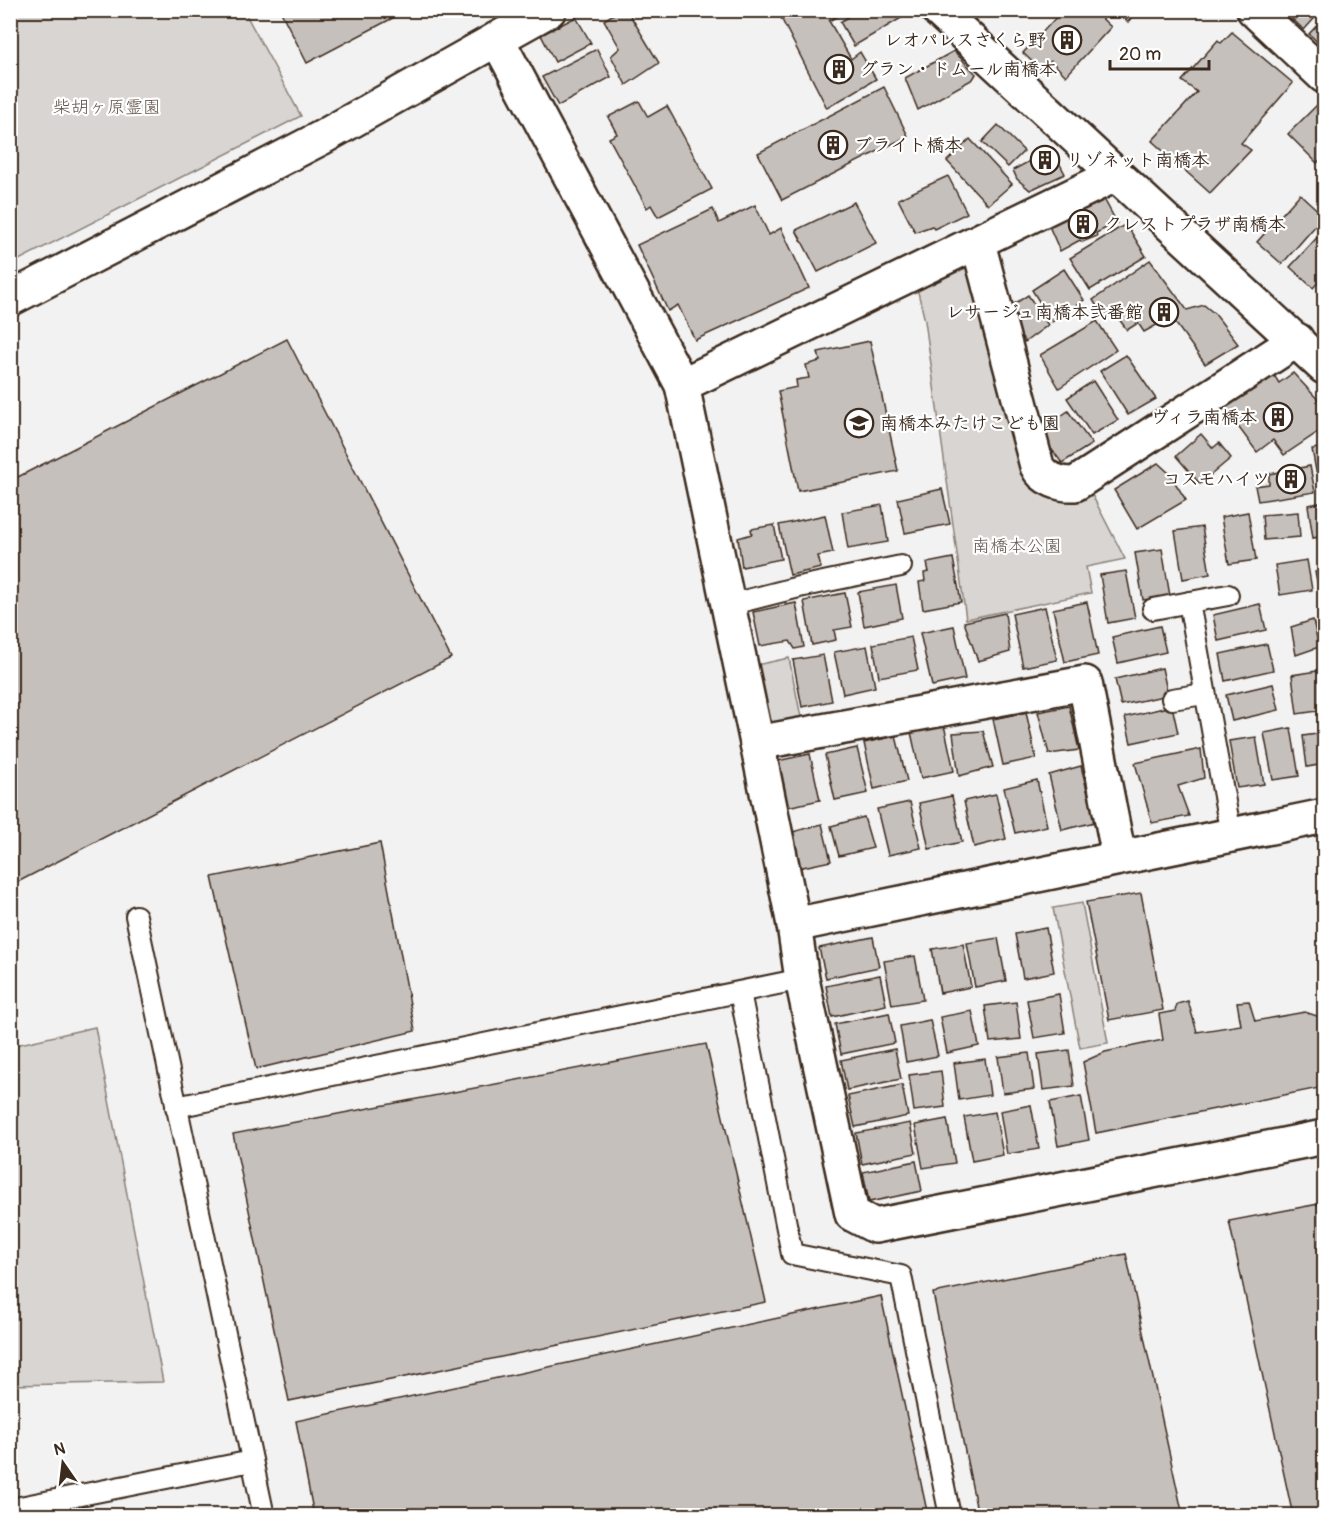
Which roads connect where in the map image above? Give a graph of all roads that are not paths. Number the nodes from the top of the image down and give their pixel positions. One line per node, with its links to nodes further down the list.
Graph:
1 (549, 10): 4 (street)
2 (938, 10): 6 (street)
3 (1254, 10): 5 (street)
4 (497, 39): 8 (street); 11 (street)
5 (1324, 76)
6 (1115, 175): 7 (street); 9 (street)
7 (978, 243): 9 (street); 11 (street)
8 (10, 299)
9 (1297, 340): 10 (street)
10 (1324, 367)
11 (682, 385): 15 (street)
12 (901, 566): 15 (lane)
13 (1228, 595): 14 (lane)
14 (1189, 602): 16 (lane); 17 (lane)
15 (728, 605): 19 (street)
16 (1153, 609)
17 (1204, 694): 18 (lane); 21 (lane)
18 (1172, 699)
19 (757, 743): 22 (street); 24 (street)
20 (1324, 816): 21 (street)
21 (1231, 835): 22 (street)
22 (1119, 857): 24 (street)
23 (136, 916): 27 (lane)
24 (794, 925): 25 (street)
25 (802, 979): 26 (lane); 28 (street)
26 (740, 992): 27 (lane); 32 (lane)
27 (176, 1107): 29 (lane)
28 (1324, 1137)
29 (252, 1461): 30 (lane); 31 (lane)
30 (10, 1509)
31 (264, 1515)
32 (950, 1515)

